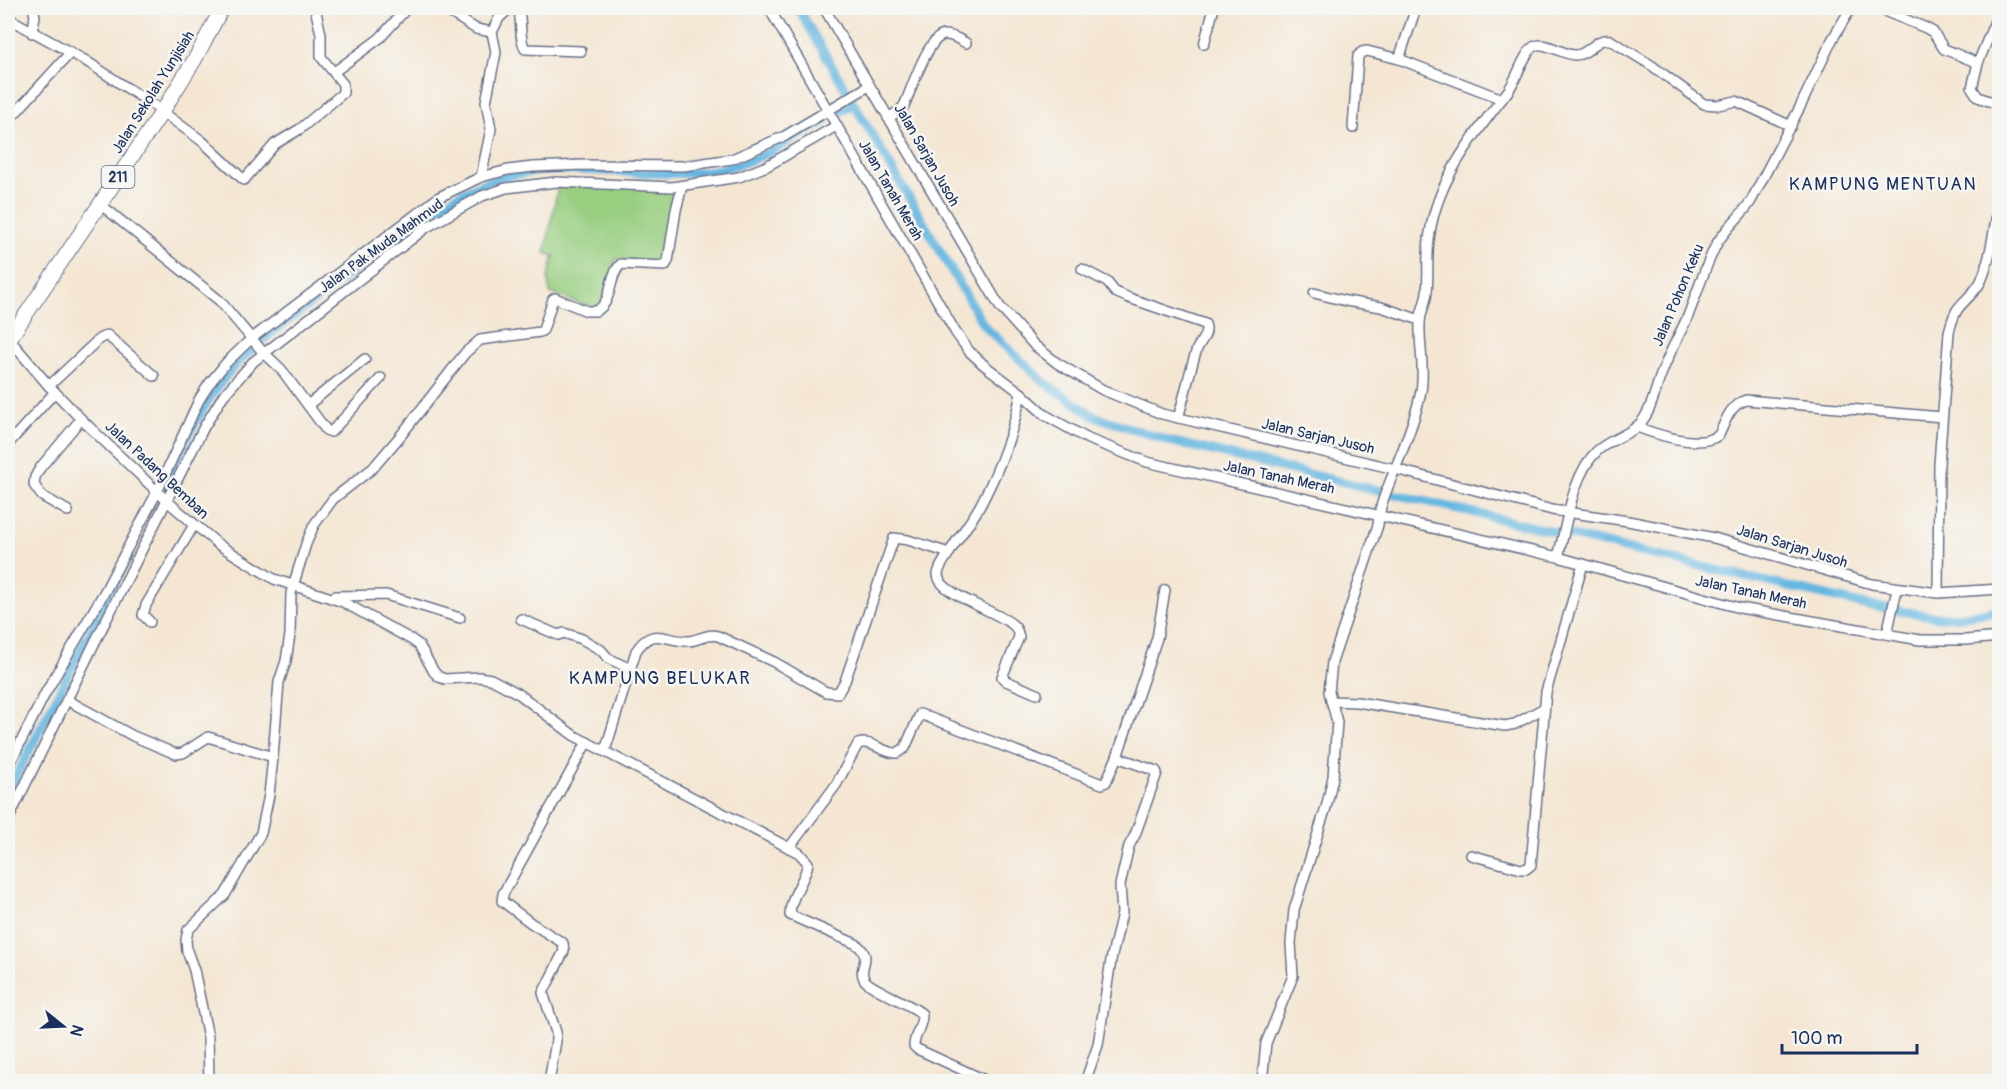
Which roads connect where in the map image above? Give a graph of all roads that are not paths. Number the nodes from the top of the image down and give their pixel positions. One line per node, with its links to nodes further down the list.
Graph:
1 (33, 8): 17 (street)
2 (222, 8): 29 (main road, Jalan Sekolah Yunjisiah / 211)
3 (315, 8): 24 (street)
4 (407, 8): 24 (street)
5 (443, 8): 16 (street)
6 (510, 8): 16 (street)
7 (518, 8): 20 (street)
8 (769, 8): 28 (street, Jalan Tanah Merah)
9 (824, 8): 25 (street, Jalan Sarjan Jusoh)
10 (1214, 8): 19 (street)
11 (1416, 8): 22 (street)
12 (1851, 8): 33 (street, Jalan Pohon Keku)
13 (1877, 8): 23 (street)
14 (2000, 9): 23 (street)
15 (8, 18): 17 (street)
16 (492, 32): 36 (street)
17 (32, 33): 21 (street)
18 (966, 43): 30 (street)
19 (1204, 44)
20 (581, 51)
21 (71, 52): 29 (street); 31 (street)
22 (1399, 59): 26 (street); 34 (street)
23 (1978, 63): 27 (street)
24 (334, 72): 29 (street)
25 (869, 86): 28 (street); 30 (street, Jalan Sarjan Jusoh)
26 (1502, 99): 33 (street); 42 (street)
27 (2000, 105)
28 (828, 111): 32 (street, Jalan Tanah Merah); 35 (street)
29 (162, 112): 39 (main road, Jalan Sekolah Yunjisiah / 211)
30 (888, 118): 53 (street, Jalan Sarjan Jusoh)
31 (8, 119)
32 (836, 126): 37 (street, Jalan Pak Muda Mahmud); 50 (street, Jalan Tanah Merah)
33 (1791, 126): 55 (street, Jalan Pohon Keku)
34 (1353, 128)
35 (623, 175): 36 (street); 37 (street, Jalan Pak Muda Mahmud); 45 (street, Jalan Pak Muda Mahmud)
36 (481, 177): 44 (street)
37 (682, 186): 66 (street)
38 (2000, 198): 52 (street)
39 (100, 204): 43 (main road, Jalan Sekolah Yunjisiah / 211); 44 (street)
40 (1082, 269): 53 (street)
41 (1314, 293): 42 (street)
42 (1420, 320): 57 (street)
43 (8, 340): 49 (street, Jalan Padang Bemban)
44 (253, 341): 45 (street); 58 (street)
45 (263, 352): 51 (street); 58 (street, Jalan Pak Muda Mahmud)
46 (365, 359): 51 (street)
47 (154, 376): 49 (street)
48 (381, 378): 51 (street)
49 (52, 389): 54 (street, Jalan Padang Bemban); 56 (street)
50 (1021, 393): 59 (street, Jalan Tanah Merah); 63 (street)
51 (308, 405)
52 (1942, 417): 55 (street); 70 (street)
53 (1178, 418): 57 (street, Jalan Sarjan Jusoh)
54 (81, 419): 58 (street, Jalan Padang Bemban); 60 (street)
55 (1637, 427): 61 (street, Jalan Pohon Keku)
56 (8, 444)
57 (1395, 469): 59 (street); 61 (street, Jalan Sarjan Jusoh)
58 (162, 497): 62 (street, Jalan Padang Bemban); 79 (street); 86 (street)
59 (1380, 510): 64 (street, Jalan Tanah Merah); 80 (street)
60 (68, 511)
61 (1570, 513): 64 (street, Jalan Pohon Keku); 69 (street, Jalan Sarjan Jusoh)
62 (194, 525): 66 (street, Jalan Padang Bemban); 74 (street)
63 (949, 553): 77 (street); 78 (street)
64 (1558, 557): 65 (street, Jalan Tanah Merah)
65 (1583, 564): 75 (street, Jalan Tanah Merah); 81 (street)
66 (294, 587): 71 (street, Jalan Padang Bemban); 84 (street)
67 (2000, 589): 70 (street, Jalan Sarjan Jusoh)
68 (1166, 590): 85 (street)
69 (1896, 593): 70 (street, Jalan Sarjan Jusoh); 75 (street)
70 (1938, 593)
71 (330, 597): 72 (street); 82 (street)
72 (460, 618)
73 (521, 619): 77 (street)
74 (150, 622)
75 (1888, 631): 76 (street, Jalan Tanah Merah)
76 (2000, 638)
77 (630, 669): 83 (street)
78 (1037, 694)
79 (67, 700): 84 (street); 87 (street)
80 (1331, 701): 81 (street); 94 (street)
81 (1544, 708): 89 (street)
82 (587, 742): 83 (street); 91 (street)
83 (605, 751): 88 (street)
84 (273, 757): 90 (street)
85 (1117, 757): 88 (street); 93 (street)
86 (8, 767)
87 (8, 820)
88 (789, 848): 92 (street)
89 (1471, 855)
90 (209, 1082)
91 (549, 1082)
92 (989, 1082)
93 (1085, 1082)
94 (1262, 1082)

